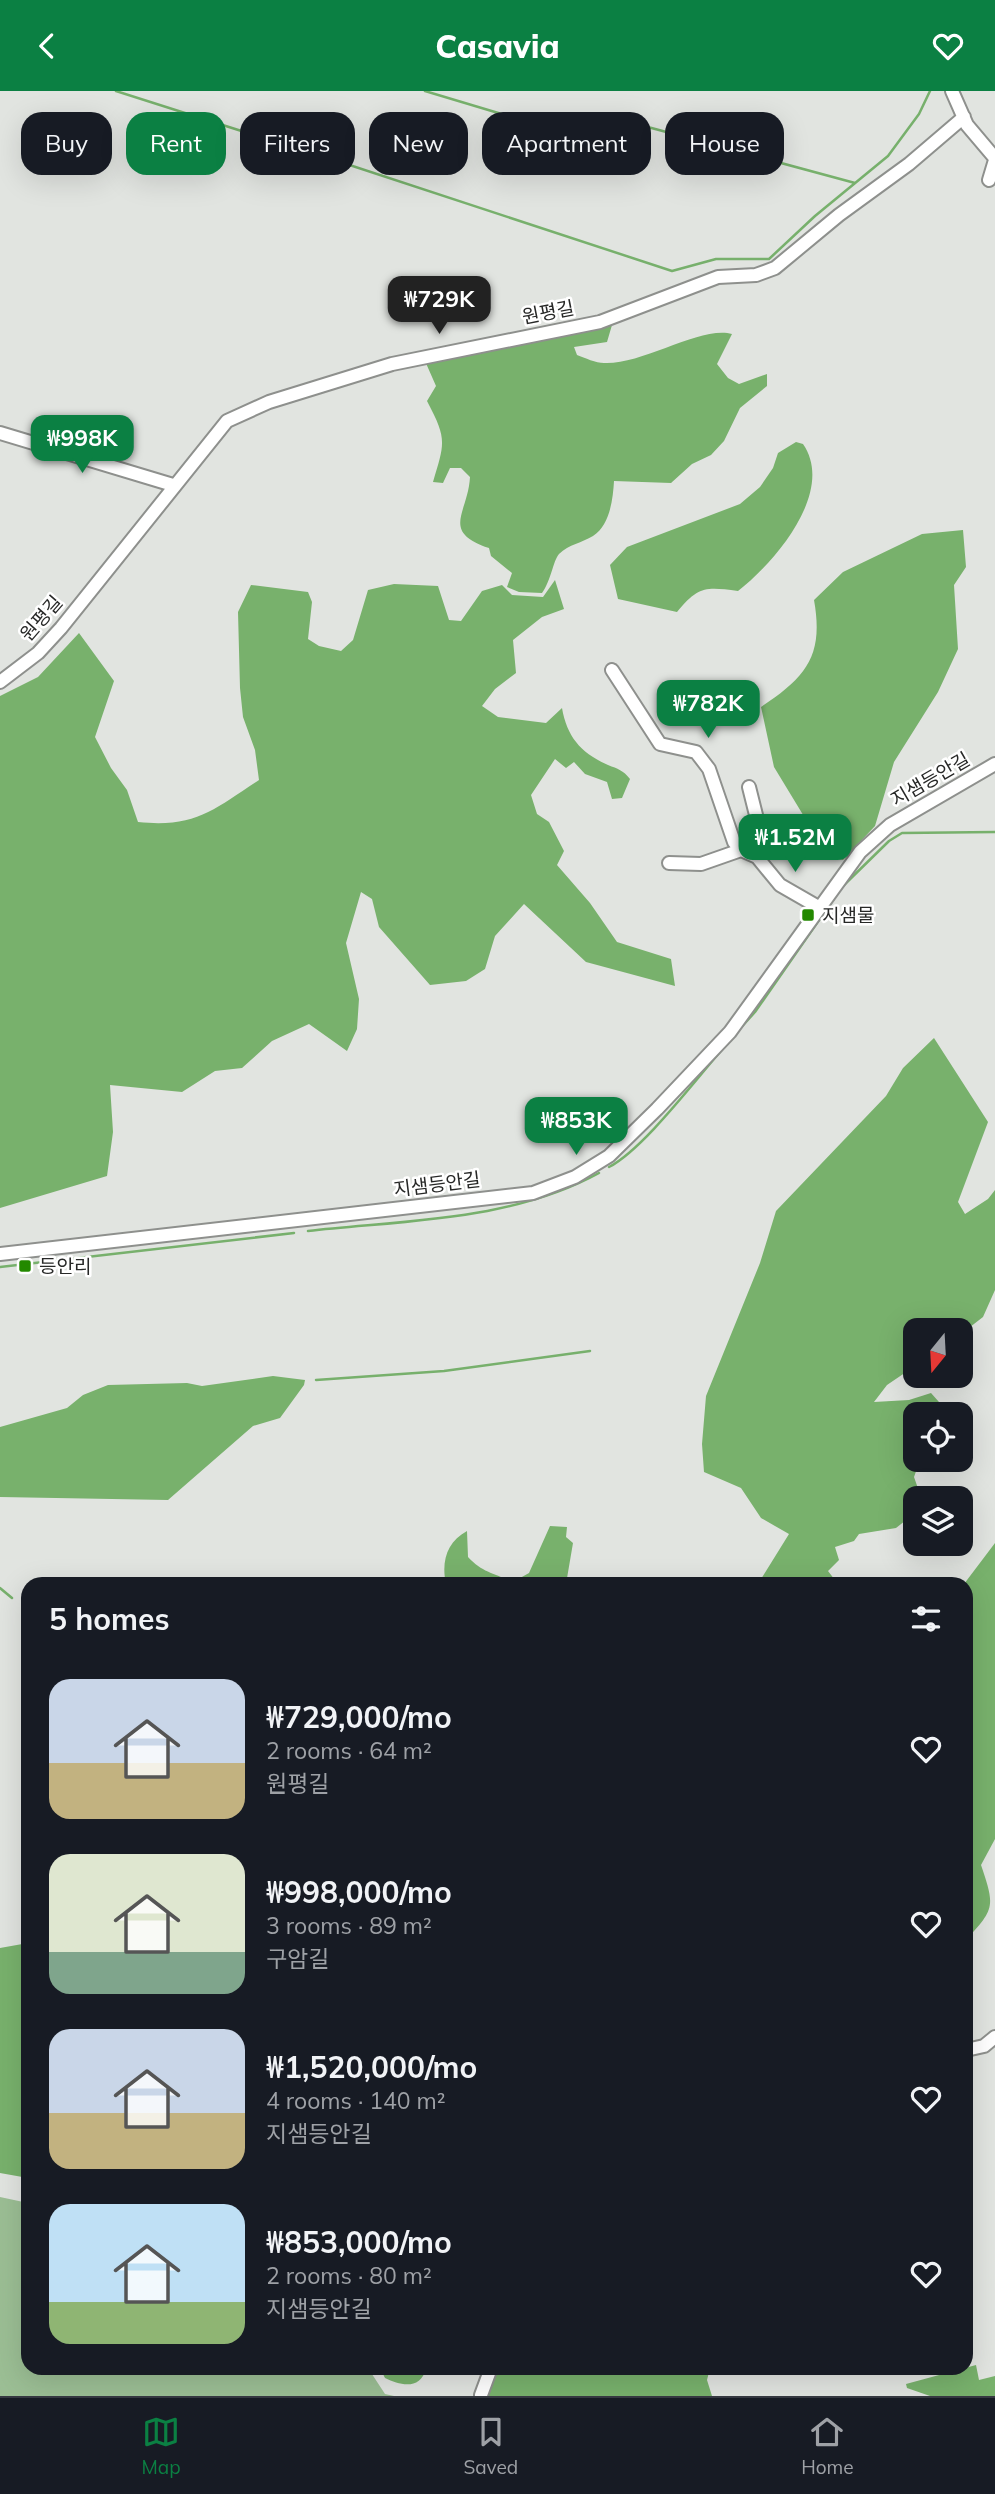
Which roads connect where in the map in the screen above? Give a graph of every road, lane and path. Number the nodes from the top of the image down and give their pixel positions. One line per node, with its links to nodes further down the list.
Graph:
1 (952, 91): 2 (street)
2 (964, 117): 3 (street); 6 (street, 원평길)
3 (995, 159): 4 (street)
4 (989, 180)
5 (0, 433): 6 (street)
6 (173, 485): 8 (street, 원평길)
7 (612, 670): 11 (street)
8 (0, 682)
9 (995, 764): 14 (street, 지샘등안길)
10 (749, 787): 12 (street)
11 (741, 850): 12 (street); 13 (street)
12 (757, 857): 14 (street)
13 (669, 863)
14 (820, 908): 15 (street, 지샘등안길)
15 (0, 1254)
16 (995, 2037): 17 (street)
17 (973, 2048)
18 (488, 2375): 19 (street)
19 (481, 2395)

